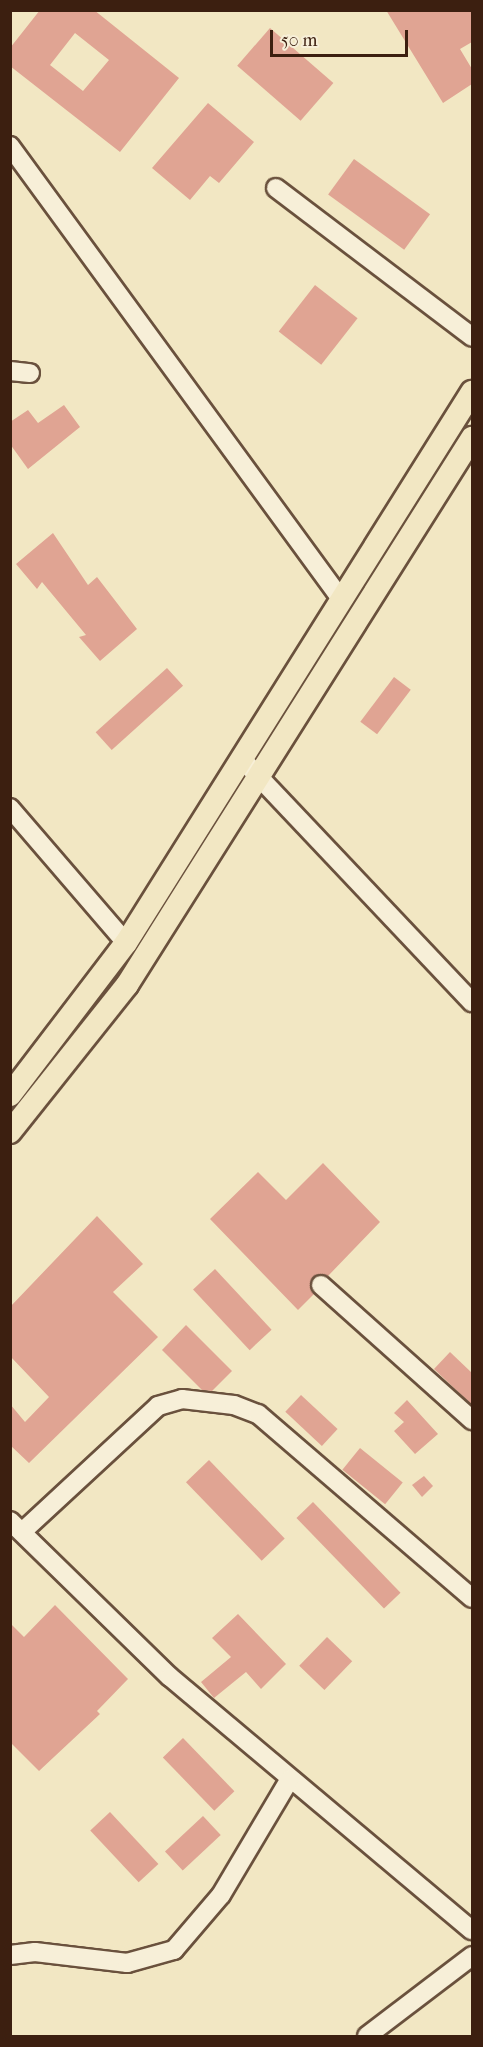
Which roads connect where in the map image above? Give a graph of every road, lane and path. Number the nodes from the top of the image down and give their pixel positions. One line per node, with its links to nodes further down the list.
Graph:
1 (12, 152): 8 (street)
2 (276, 188): 3 (street)
3 (472, 337)
4 (10, 371): 5 (street)
5 (30, 373)
6 (472, 392): 8 (main road)
7 (472, 438): 10 (main road)
8 (341, 599): 9 (main road)
9 (242, 759): 10 (street); 12 (main road)
10 (260, 775): 13 (street); 15 (main road)
11 (10, 808): 12 (street)
12 (126, 944): 14 (main road)
13 (472, 1002)
14 (10, 1095)
15 (10, 1132)
16 (321, 1285): 17 (street)
17 (472, 1420)
18 (16, 1526): 19 (street); 20 (street)
19 (472, 1598)
20 (290, 1779): 21 (street); 22 (street)
21 (472, 1930)
22 (10, 1955)
23 (472, 1956): 24 (street)
24 (368, 2037)

